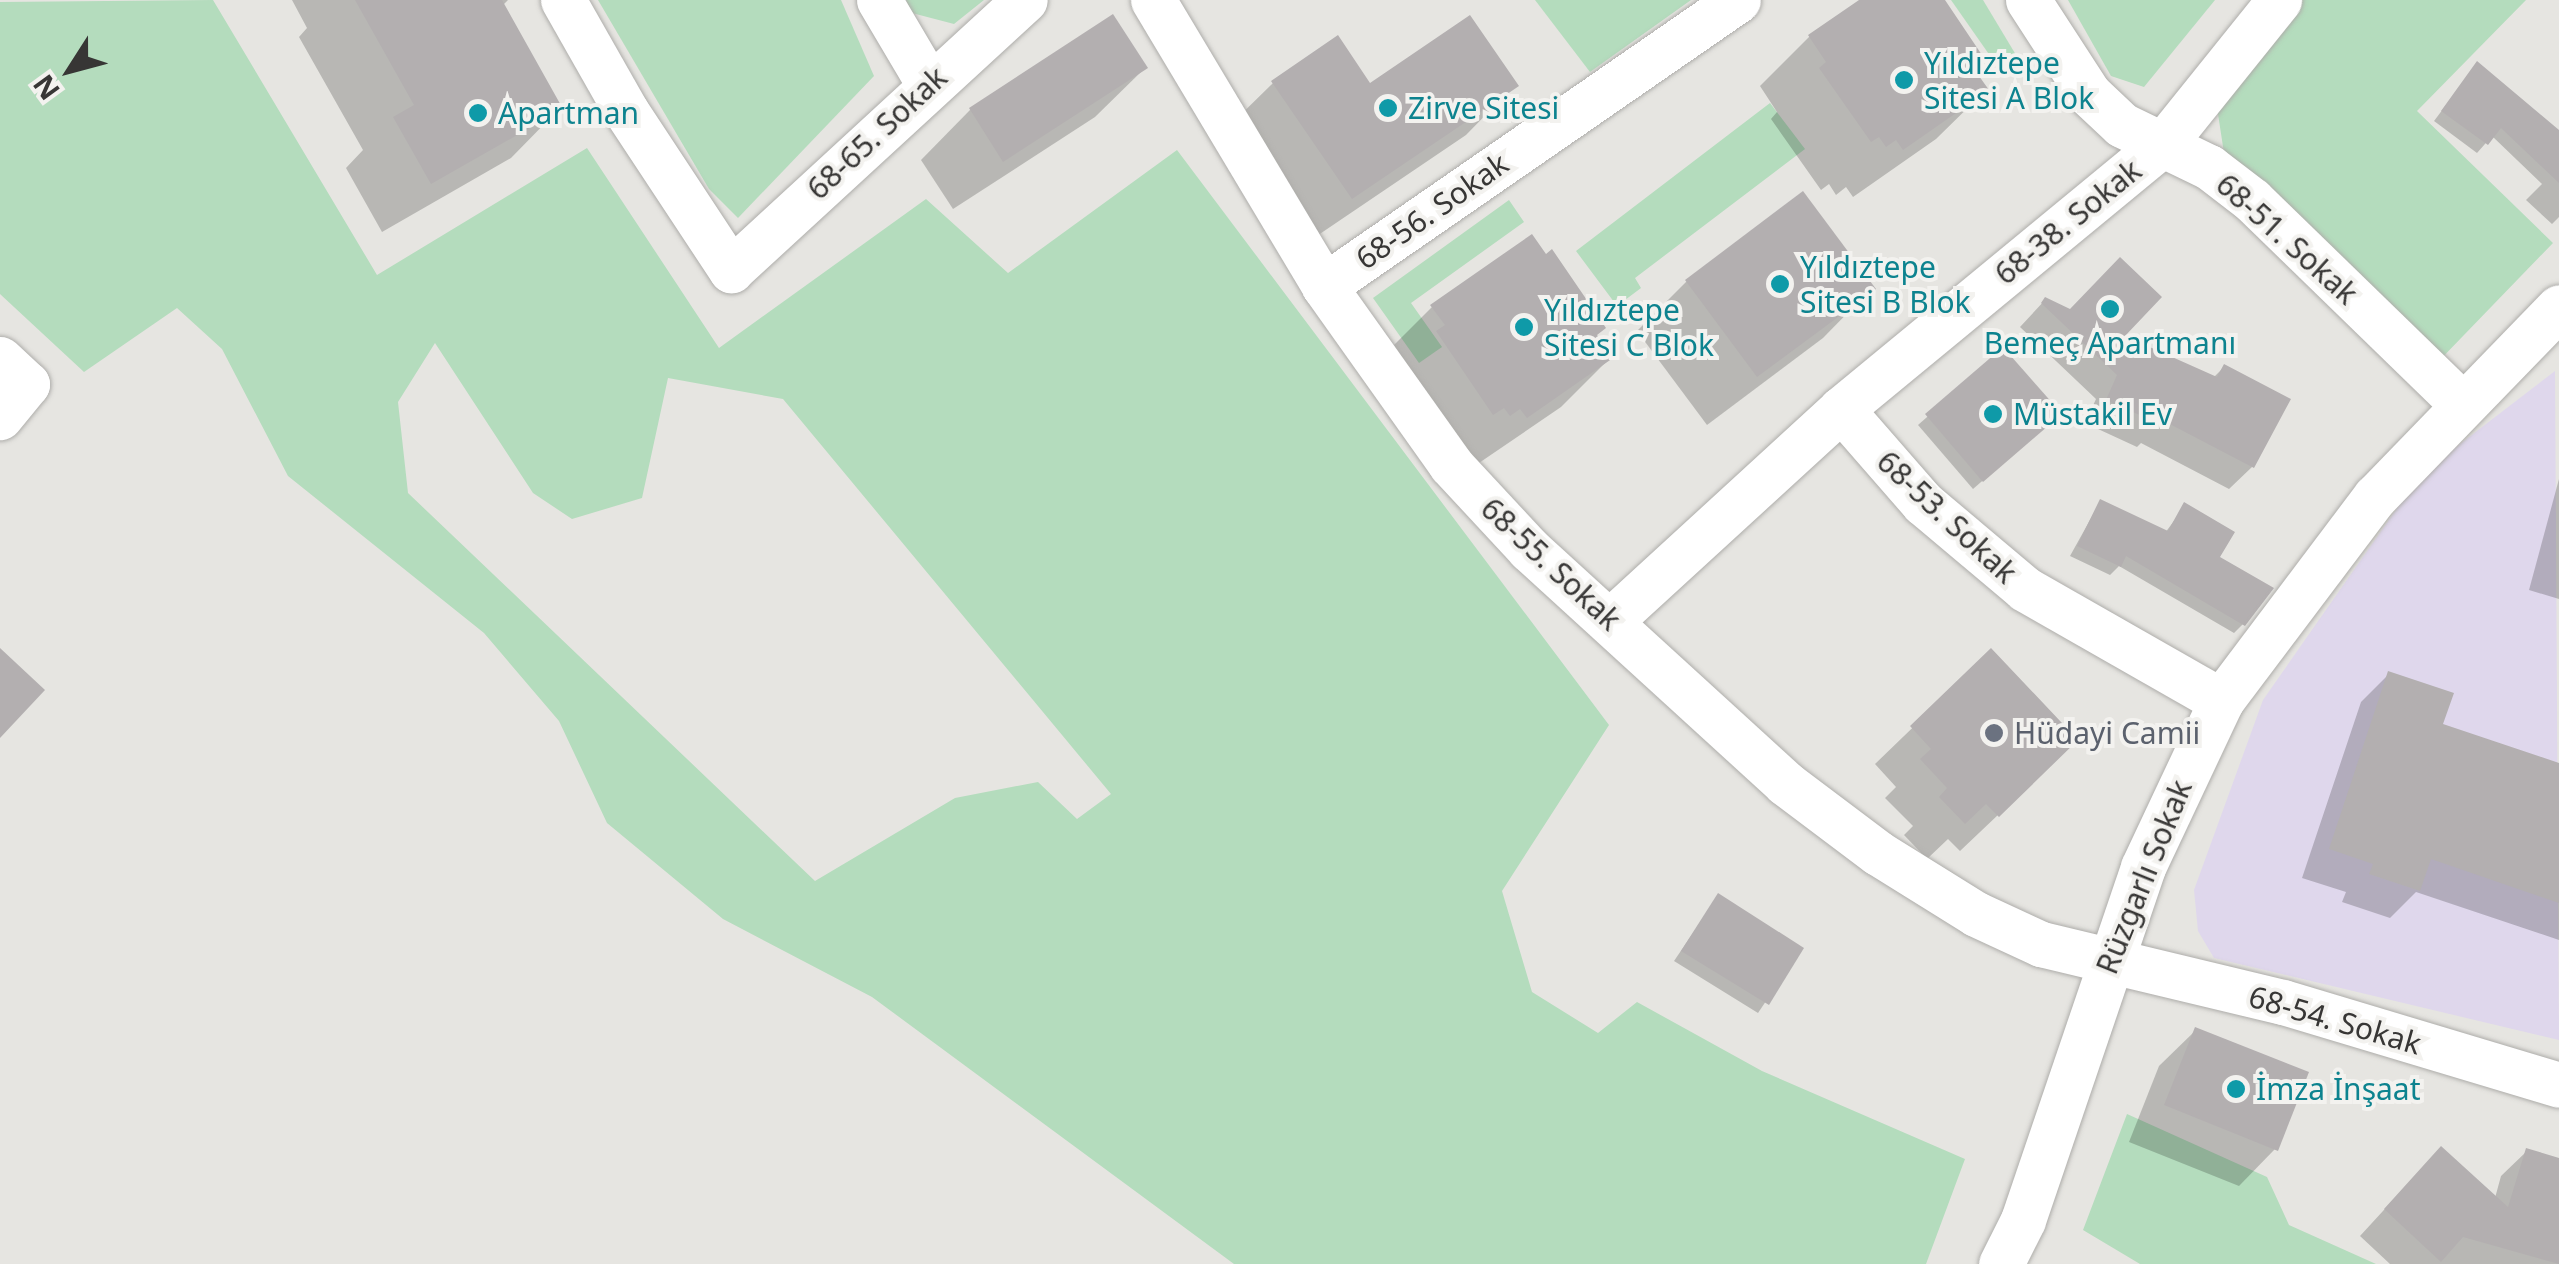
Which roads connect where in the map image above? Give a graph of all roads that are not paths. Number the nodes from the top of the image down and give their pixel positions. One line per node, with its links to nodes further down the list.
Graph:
1 (563, 0): 8 (street, 68-65. Sokak)
2 (879, 0): 8 (street)
3 (1025, 0): 8 (street, 68-65. Sokak)
4 (1153, 0): 10 (street, 68-55. Sokak)
5 (1738, 0): 10 (street, 68-56. Sokak)
6 (2028, 0): 9 (street, 68-51. Sokak)
7 (2279, 0): 9 (street, 68-38. Sokak)
8 (928, 83)
9 (2165, 142): 12 (street, 68-51. Sokak); 13 (street, 68-38. Sokak)
10 (1324, 286): 14 (street, 68-55. Sokak)
11 (2557, 312): 12 (street, Rüzgarlı Sokak)
12 (2462, 404): 15 (street, Rüzgarlı Sokak)
13 (1841, 409): 14 (street, 68-38. Sokak); 15 (street, 68-53. Sokak)
14 (1610, 621): 16 (street, 68-55. Sokak)
15 (2221, 701): 16 (street, Rüzgarlı Sokak)
16 (2108, 964): 17 (street, 68-54. Sokak); 18 (street, Rüzgarlı Sokak)
17 (2559, 1085)
18 (2001, 1264)

